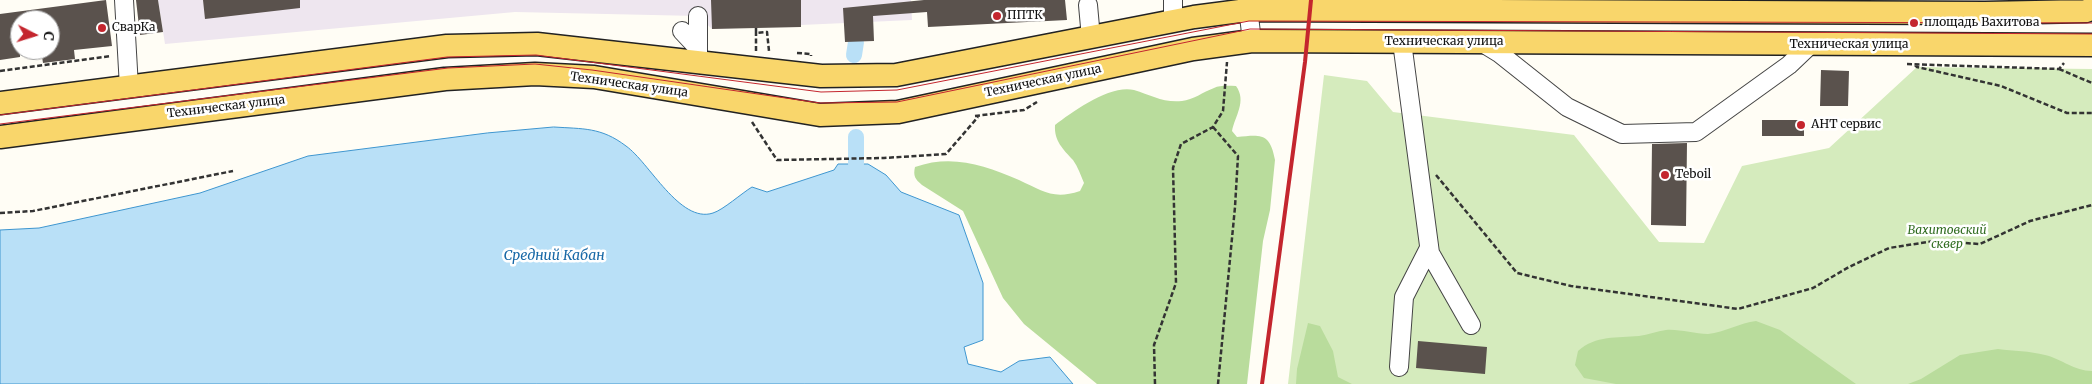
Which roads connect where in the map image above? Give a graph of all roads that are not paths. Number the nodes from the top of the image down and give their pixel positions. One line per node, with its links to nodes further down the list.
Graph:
1 (124, 0): 20 (street)
2 (1346, 4): 4 (main road); 5 (main road)
3 (1088, 5): 13 (street)
4 (1247, 5): 10 (main road); 14 (street)
5 (1393, 5): 6 (main road)
6 (1446, 5): 7 (main road)
7 (1555, 5): 8 (main road)
8 (1928, 6): 9 (main road)
9 (2092, 8)
10 (1173, 11): 13 (main road)
11 (698, 16): 19 (street)
12 (682, 31): 19 (street)
13 (1091, 38): 19 (main road)
14 (1252, 41): 15 (main road, Техническая улица); 22 (main road, Техническая улица)
15 (1402, 42): 16 (main road, Техническая улица); 23 (street)
16 (1481, 42): 17 (main road, Техническая улица); 17 (street)
17 (1810, 45): 18 (main road, Техническая улица)
18 (2092, 45)
19 (698, 54): 20 (main road)
20 (129, 87): 21 (main road)
21 (0, 104)
22 (0, 137)
23 (1429, 248): 24 (street); 25 (street)
24 (1471, 325)
25 (1399, 367)

